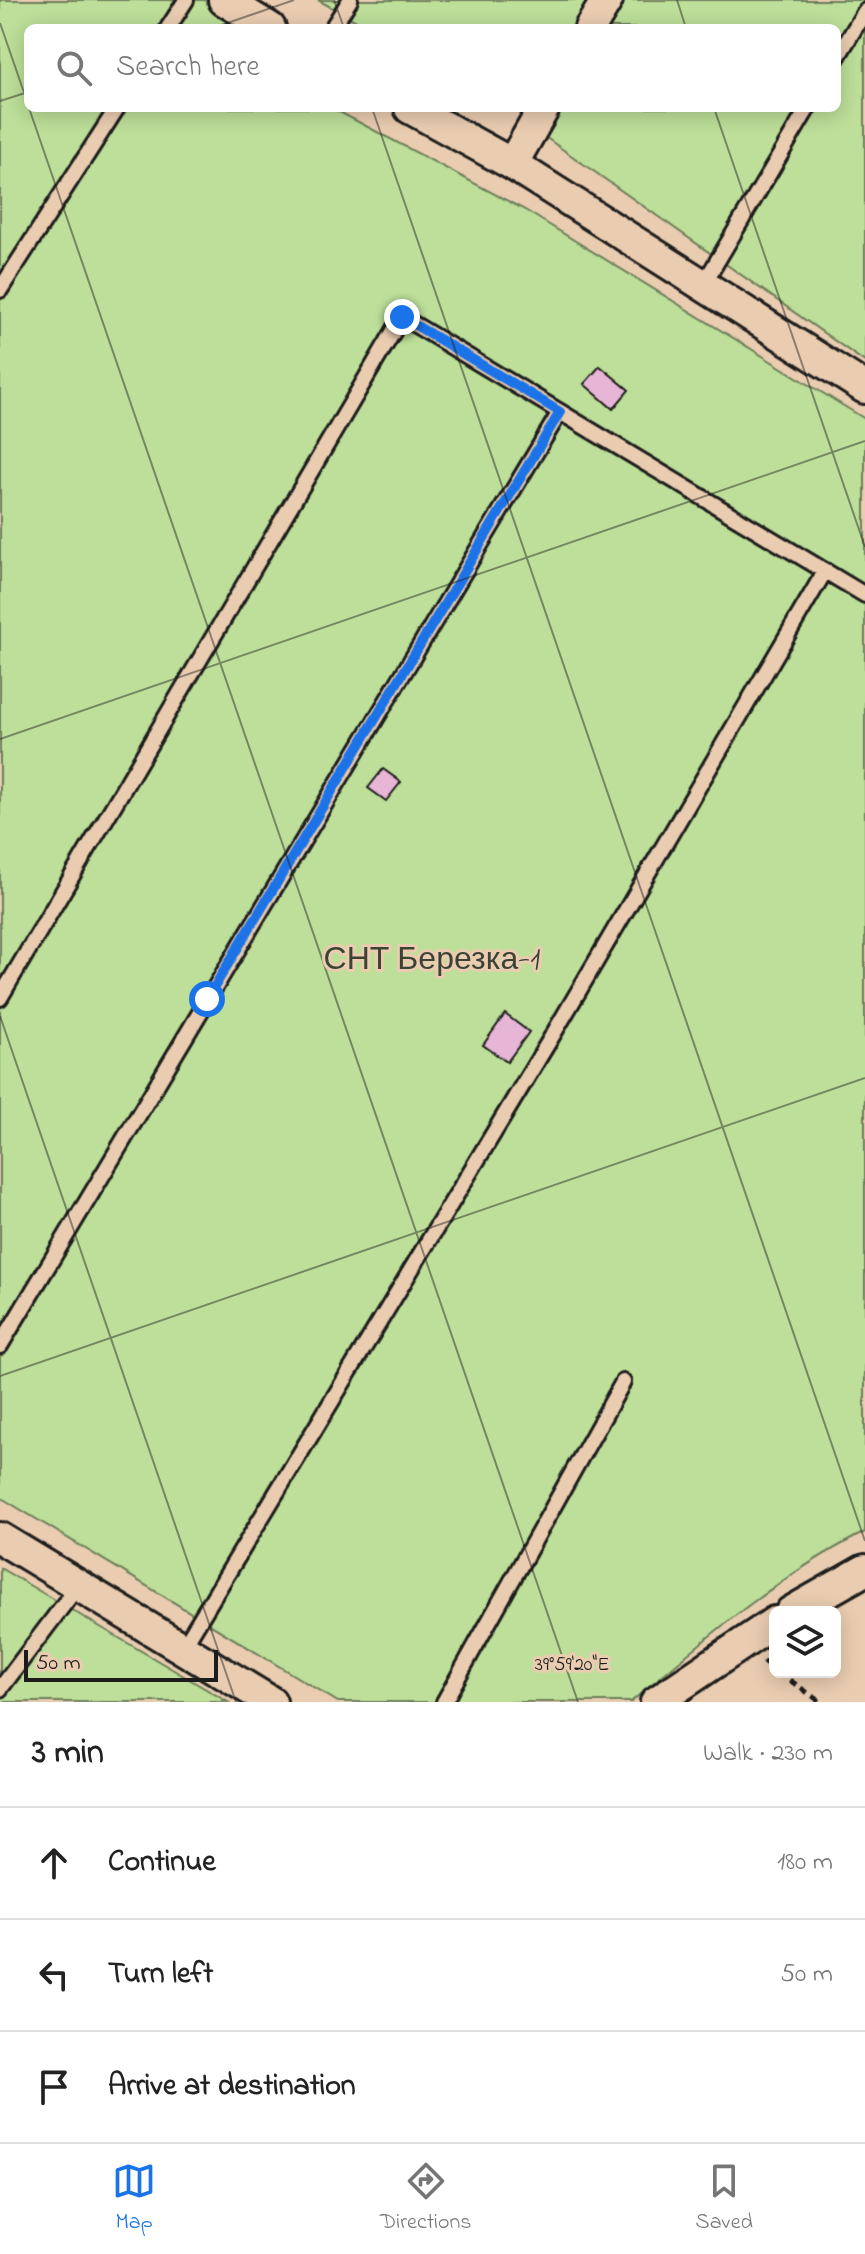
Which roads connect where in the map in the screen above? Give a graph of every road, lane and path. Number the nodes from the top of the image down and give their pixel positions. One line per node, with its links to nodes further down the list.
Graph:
1 (186, 0): 6 (lane)
2 (224, 0): 7 (street)
3 (350, 0): 8 (lane)
4 (607, 0): 9 (street)
5 (865, 11): 10 (lane)
6 (171, 24)
7 (263, 24)
8 (335, 24)
9 (592, 24)
10 (841, 51)
11 (114, 112): 17 (lane)
12 (417, 112): 15 (street)
13 (542, 112): 15 (street)
14 (806, 112): 16 (lane)
15 (512, 164): 16 (street)
16 (703, 285): 18 (street)
17 (0, 290)
18 (865, 388)
19 (560, 412): 20 (lane); 22 (lane); 23 (lane)
20 (825, 571): 21 (lane); 30 (lane)
21 (865, 595)
22 (0, 998)
23 (0, 1346)
24 (623, 1382): 34 (lane)
25 (0, 1538): 27 (street)
26 (865, 1570): 28 (street)
27 (77, 1587): 30 (street); 32 (lane)
28 (802, 1606)
29 (769, 1626): 35 (street)
30 (182, 1649): 33 (street)
31 (787, 1678): 36 (path)
32 (0, 1689)
33 (271, 1702)
34 (444, 1702)
35 (656, 1702)
36 (821, 1702)

